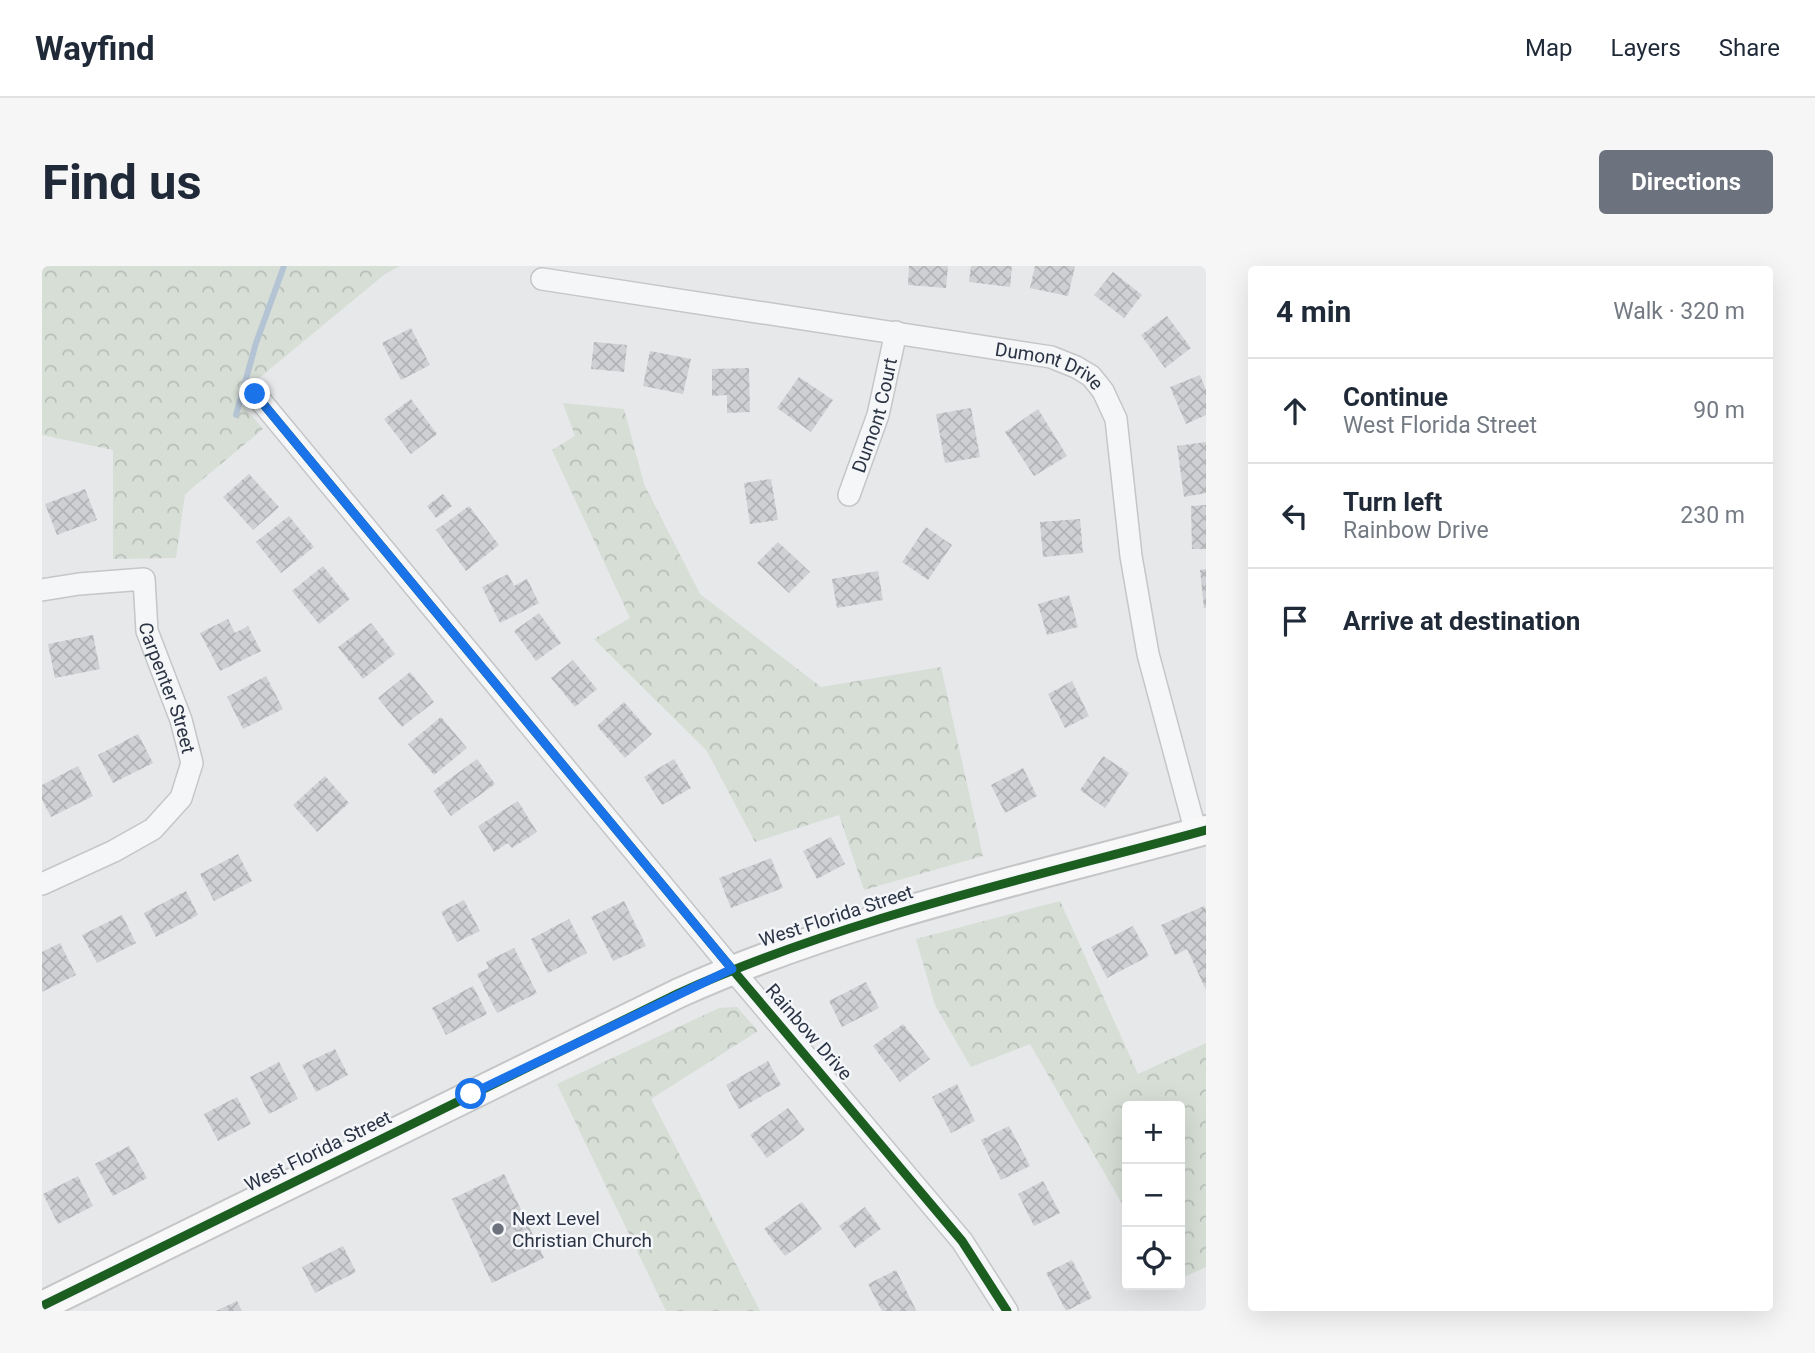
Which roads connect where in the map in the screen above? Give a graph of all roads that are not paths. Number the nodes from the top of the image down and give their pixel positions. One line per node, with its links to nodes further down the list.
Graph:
1 (542, 279): 2 (street, Dumont Drive)
2 (895, 332): 4 (street, Dumont Court); 6 (street, Dumont Drive)
3 (255, 394): 8 (street, Rainbow Drive)
4 (849, 495)
5 (42, 590): 7 (street, Carpenter Street)
6 (1201, 832): 8 (main road, West Florida Street)
7 (42, 884)
8 (732, 969): 9 (main road, West Florida Street); 10 (street, Rainbow Drive)
9 (42, 1306)
10 (1007, 1311)

